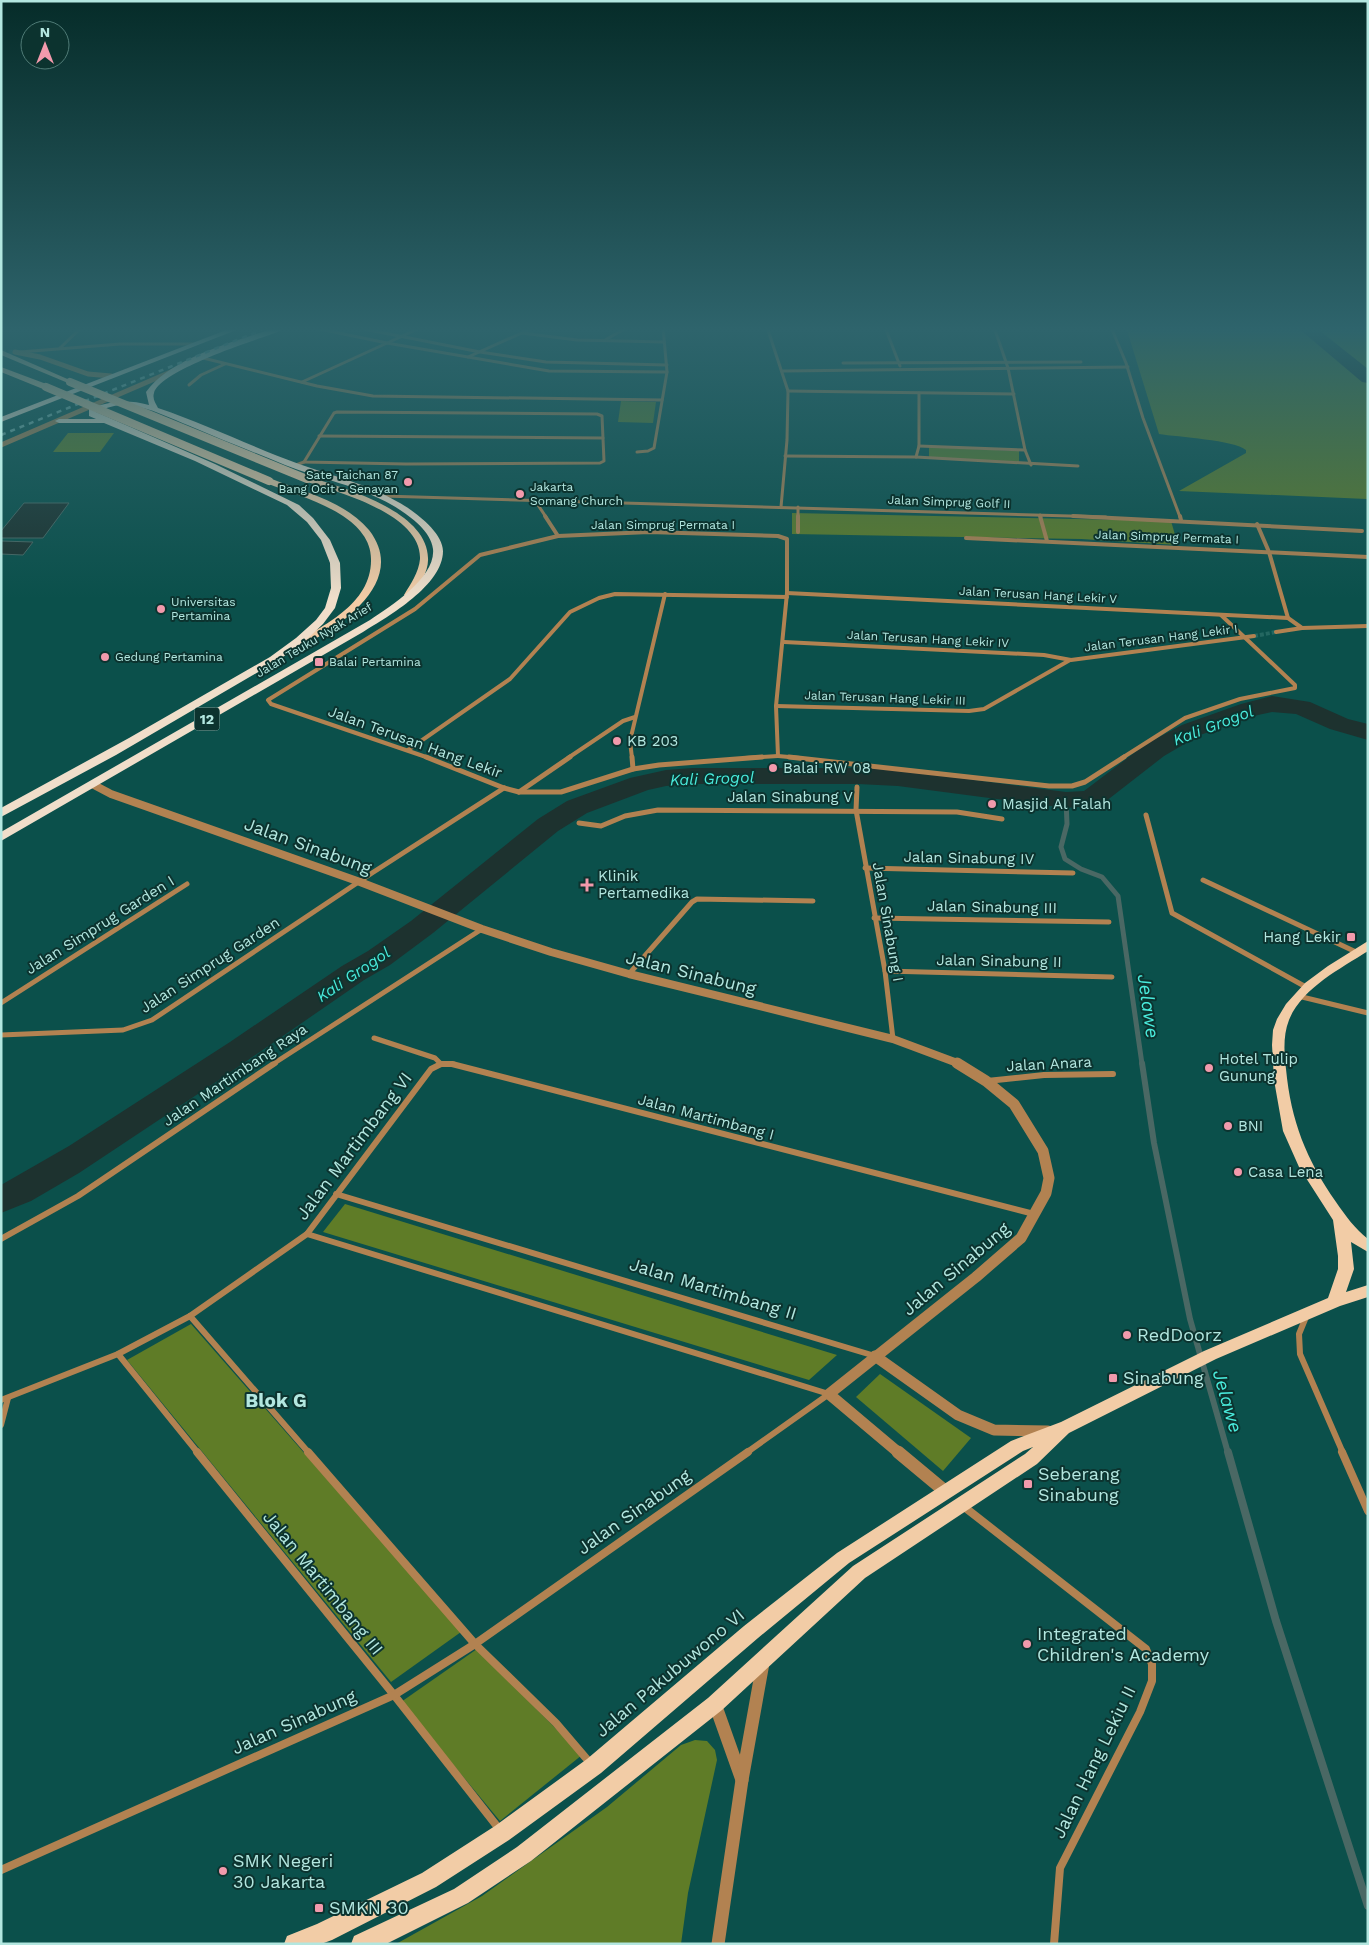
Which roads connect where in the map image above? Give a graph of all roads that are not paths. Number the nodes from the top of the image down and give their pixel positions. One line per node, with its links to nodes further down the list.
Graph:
1 (66, 418): 13 (street)
2 (99, 418): 14 (highway)
3 (120, 418): 51 (main road, Jalan Teuku Nyak Arief / 12, bridge)
4 (157, 418): 41 (main road, Jalan Teuku Nyak Arief, bridge)
5 (177, 418): 23 (highway)
6 (332, 418): 15 (street)
7 (602, 418): 16 (street)
8 (659, 418): 20 (street)
9 (787, 418): 21 (street)
10 (919, 418): 18 (street)
11 (1019, 418): 19 (street)
12 (1143, 418): 31 (street)
13 (59, 421): 14 (highway); 17 (street)
14 (106, 422): 51 (highway)
15 (319, 436): 16 (street); 23 (street)
16 (603, 438): 23 (street)
17 (1, 445)
18 (919, 446): 19 (street); 22 (street)
19 (1025, 450): 24 (street)
20 (637, 452)
21 (786, 456): 22 (street); 28 (street)
22 (916, 457): 24 (street)
23 (300, 464): 26 (highway)
24 (1031, 465): 25 (street)
25 (1078, 466)
26 (380, 496): 27 (street, Jalan Simprug Golf II); 41 (highway)
27 (536, 502): 28 (street, Jalan Simprug Golf II); 35 (street)
28 (781, 507): 29 (street, Jalan Simprug Golf II)
29 (798, 507): 30 (street, Jalan Simprug Golf II); 34 (street)
30 (1040, 515): 31 (street, Jalan Simprug Golf II); 37 (street)
31 (1181, 520): 32 (street, Jalan Simprug Golf II)
32 (1257, 524): 33 (street, Jalan Simprug Golf II); 38 (street)
33 (1362, 531)
34 (798, 532)
35 (558, 536): 42 (street, Jalan Simprug Permata I); 53 (street, Jalan Simprug Permata I)
36 (966, 538): 37 (street, Jalan Simprug Permata I)
37 (1047, 541): 38 (street, Jalan Simprug Permata I)
38 (1269, 552): 39 (street, Jalan Simprug Permata I); 44 (street)
39 (1368, 556)
40 (665, 594): 42 (street, Jalan Terusan Hang Lekir V); 55 (street); 56 (street, Jalan Terusan Hang Lekir V)
41 (409, 595): 59 (highway, Jalan Teuku Nyak Arief / 12)
42 (787, 595): 43 (street, Jalan Terusan Hang Lekir V); 50 (street)
43 (1221, 615): 44 (street, Jalan Terusan Hang Lekir V); 49 (street)
44 (1288, 618): 46 (street)
45 (1368, 626): 46 (street)
46 (1302, 628): 47 (street)
47 (1276, 632)
48 (1254, 636): 49 (street, Jalan Terusan Hang Lekir I)
49 (1244, 637): 52 (street, Jalan Terusan Hang Lekir I); 57 (street)
50 (784, 642): 52 (street, Jalan Terusan Hang Lekir IV); 54 (street)
51 (289, 650): 64 (highway, Jalan Teuku Nyak Arief / 12)
52 (1071, 660): 54 (street, Jalan Terusan Hang Lekir III)
53 (268, 702): 56 (street, Jalan Terusan Hang Lekir)
54 (776, 706): 57 (street)
55 (635, 717): 58 (street); 62 (street)
56 (408, 750): 61 (street, Jalan Terusan Hang Lekir)
57 (778, 756): 58 (street)
58 (634, 769): 62 (street)
59 (94, 785): 68 (highway, Jalan Teuku Nyak Arief / 12); 72 (street, Jalan Sinabung)
60 (857, 787): 63 (street, Jalan Sinabung I)
61 (504, 788): 62 (street); 72 (street, Jalan Terusan Hang Lekir)
62 (519, 792)
63 (856, 810): 66 (street, Jalan Sinabung V); 67 (street, Jalan Sinabung V); 69 (street, Jalan Sinabung I)
64 (1, 813)
65 (1146, 815): 83 (street)
66 (1002, 819)
67 (579, 823)
68 (1, 837)
69 (865, 868): 70 (street, Jalan Sinabung IV); 76 (street, Jalan Sinabung I)
70 (1073, 873)
71 (1204, 880): 79 (street)
72 (360, 882): 75 (street, Jalan Sinabung); 86 (street, Jalan Simprug Garden)
73 (188, 884): 84 (street, Jalan Simprug Garden I)
74 (813, 901): 81 (street)
75 (422, 905): 78 (street, Jalan Sinabung)
76 (874, 918): 77 (street, Jalan Sinabung III); 80 (street, Jalan Sinabung I)
77 (1109, 922)
78 (482, 929): 81 (street, Jalan Sinabung); 96 (street, Jalan Martimbang Raya)
79 (1362, 948): 83 (main road)
80 (885, 971): 82 (street, Jalan Sinabung II); 88 (street, Jalan Sinabung I)
81 (629, 974): 88 (street, Jalan Sinabung)
82 (1112, 976)
83 (1302, 991): 85 (street); 94 (main road)
84 (1, 1003)
85 (1368, 1013)
86 (1, 1035)
87 (374, 1038): 89 (street, Jalan Martimbang I)
88 (893, 1039): 91 (street, Jalan Sinabung)
89 (441, 1064): 92 (street, Jalan Martimbang VI); 93 (street, Jalan Martimbang I)
90 (1113, 1074): 91 (street, Jalan Anara)
91 (986, 1081): 93 (street, Jalan Sinabung)
92 (336, 1194): 95 (street, Jalan Martimbang VI); 103 (street, Jalan Martimbang II)
93 (1035, 1215): 103 (street, Jalan Sinabung)
94 (1340, 1219): 97 (main road); 99 (main road)
95 (307, 1234): 101 (street, Jalan Martimbang VI); 104 (street)
96 (1, 1239)
97 (1368, 1247)
98 (1368, 1292): 99 (main road, Jalan Pakubuwono VI)
99 (1335, 1302): 100 (main road, Jalan Pakubuwono VI)
100 (1308, 1313): 107 (main road, Jalan Pakubuwono VI); 110 (street)
101 (190, 1316): 102 (street, Jalan Martimbang VI); 111 (street)
102 (118, 1354): 105 (street, Jalan Martimbang VI); 113 (street, Jalan Martimbang III)
103 (875, 1356): 104 (street, Jalan Sinabung); 107 (street, Jalan Martimbang II)
104 (829, 1394): 108 (street); 111 (street, Jalan Sinabung)
105 (5, 1399): 106 (street)
106 (1, 1425)
107 (1068, 1427): 108 (main road, Jalan Pakubuwono VI); 109 (main road, Jalan Pakubuwono VI)
108 (946, 1492): 115 (main road, Jalan Pakubuwono VI)
109 (962, 1505): 112 (main road, Jalan Pakubuwono VI); 122 (street, Jalan Hang Lekiu II)
110 (1368, 1511)
111 (475, 1644): 113 (street, Jalan Sinabung); 115 (street)
112 (763, 1662): 114 (main road, Jalan Pakubuwono VI); 116 (street)
113 (394, 1695): 117 (street, Jalan Martimbang III); 118 (street, Jalan Sinabung)
114 (715, 1704): 116 (street); 120 (main road, Jalan Pakubuwono VI)
115 (594, 1766): 117 (main road, Jalan Pakubuwono VI)
116 (742, 1780): 121 (street)
117 (502, 1833): 119 (main road, Jalan Pakubuwono VI)
118 (1, 1870)
119 (295, 1944)
120 (362, 1944)
121 (718, 1944)
122 (1054, 1944)

